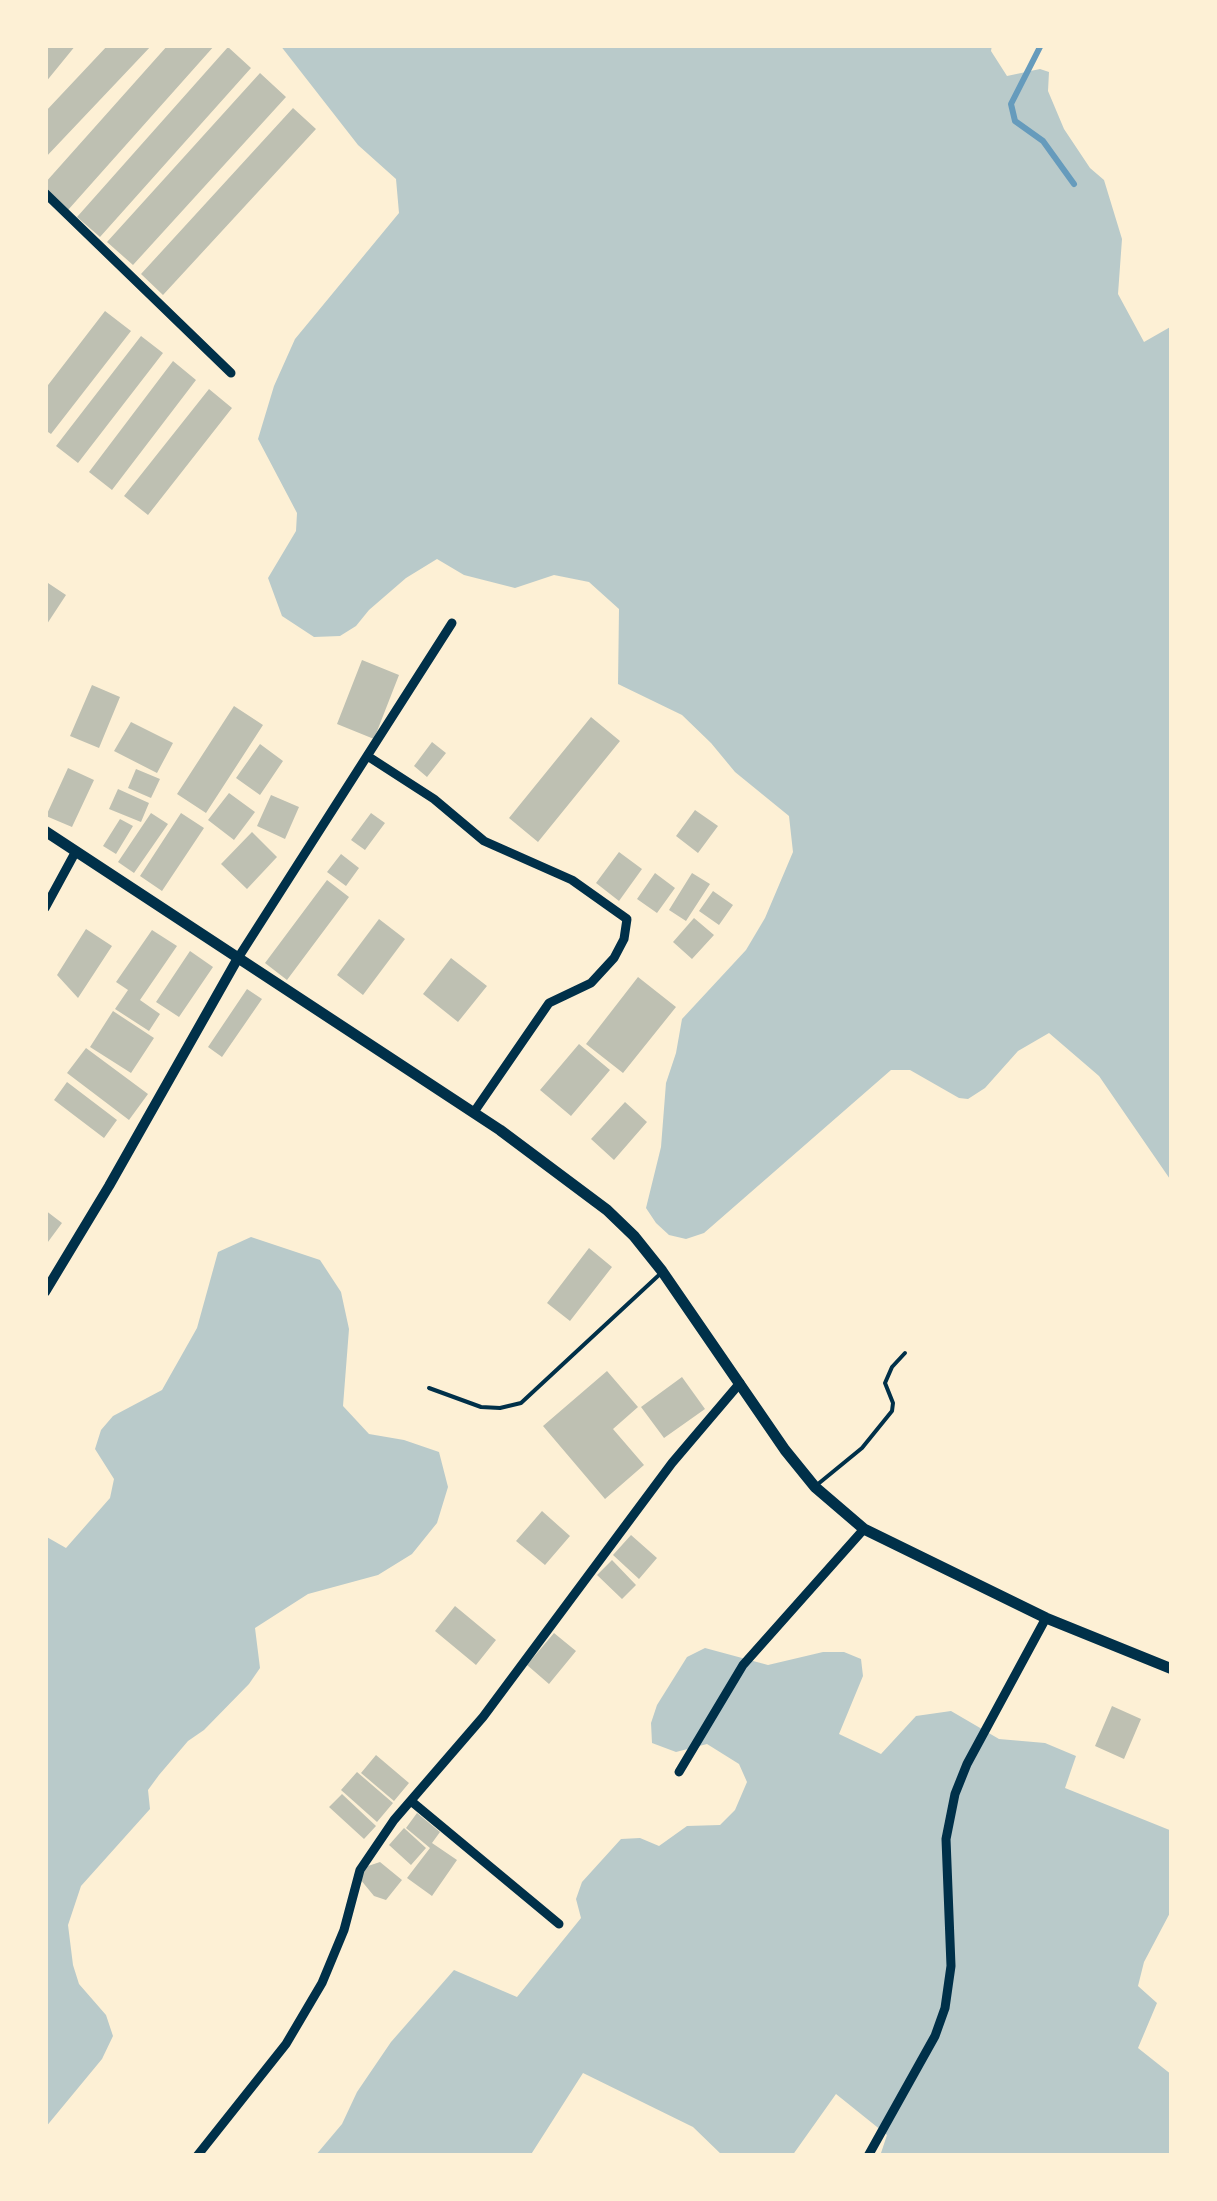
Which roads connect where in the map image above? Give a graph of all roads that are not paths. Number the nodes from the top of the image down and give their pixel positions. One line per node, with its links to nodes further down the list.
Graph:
1 (45, 194): 2 (street)
2 (231, 373)
3 (452, 623): 4 (street)
4 (369, 756): 8 (street); 9 (street)
5 (45, 831): 6 (main road)
6 (76, 852): 7 (street); 8 (main road)
7 (45, 908)
8 (238, 958): 9 (main road); 11 (street)
9 (474, 1112): 10 (main road)
10 (662, 1272): 13 (main road); 14 (lane)
11 (47, 1284)
12 (905, 1352): 15 (lane)
13 (740, 1384): 15 (main road); 20 (street)
14 (429, 1388)
15 (815, 1487): 16 (main road)
16 (864, 1529): 17 (main road); 19 (street)
17 (1046, 1618): 18 (main road); 23 (street)
18 (1172, 1669)
19 (679, 1772)
20 (410, 1801): 21 (street); 22 (street)
21 (560, 1924)
22 (197, 2156)
23 (868, 2156)

